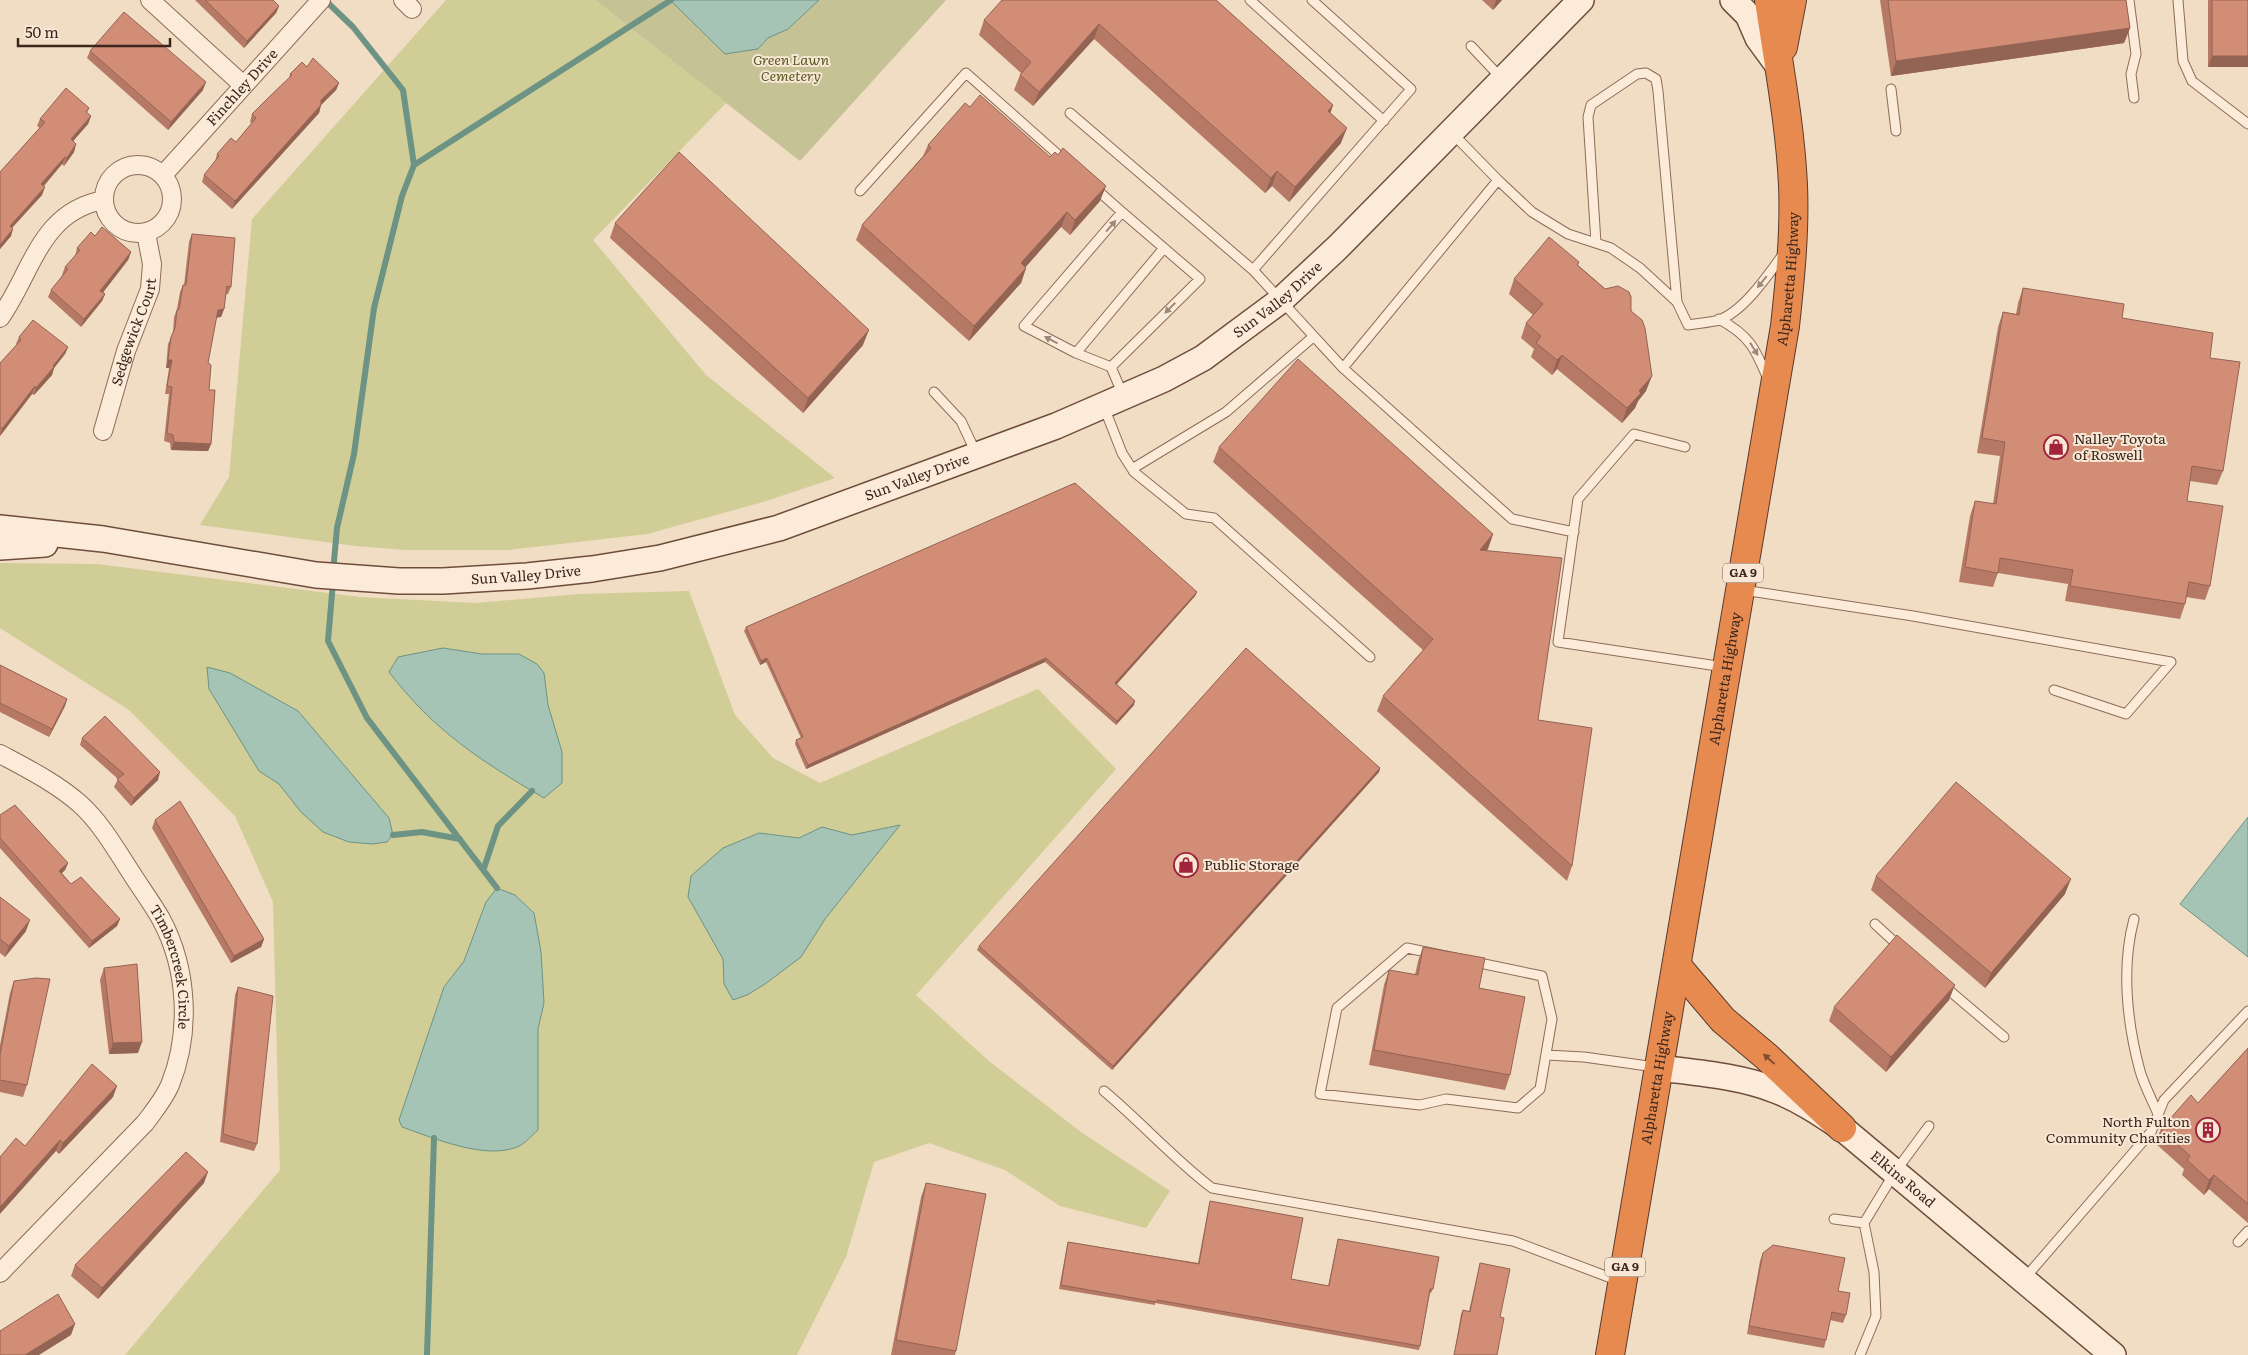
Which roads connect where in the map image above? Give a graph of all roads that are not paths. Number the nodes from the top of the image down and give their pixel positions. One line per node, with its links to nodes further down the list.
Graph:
1 (150, 0): 14 (street)
2 (321, 0): 14 (street, Finchley Drive)
3 (1250, 0): 18 (lane)
4 (1312, 0): 18 (lane)
5 (1581, 0): 13 (street, Sun Valley Drive)
6 (1733, 0): 12 (street)
7 (1769, 0): 12 (highway, Alpharetta Highway / GA 9)
8 (1792, 0): 12 (highway)
9 (2129, 0): 16 (lane)
10 (2178, 0): 19 (lane)
11 (1471, 46): 13 (lane)
12 (1780, 68): 31 (highway, Alpharetta Highway / GA 9)
13 (1502, 79): 21 (street, Sun Valley Drive)
14 (243, 85): 23 (street, Finchley Drive)
15 (1891, 89): 20 (lane)
16 (2134, 98)
17 (1070, 113): 33 (lane)
18 (1384, 121): 33 (lane)
19 (2248, 124)
20 (1896, 130)
21 (1451, 132): 25 (lane); 34 (street, Sun Valley Drive)
22 (1070, 166): 26 (lane)
23 (163, 175): 27 (street); 29 (street)
24 (1085, 179): 28 (lane)
25 (1498, 180): 30 (lane); 41 (lane)
26 (860, 191)
27 (104, 200): 29 (street); 36 (street)
28 (1122, 212): 32 (lane); 39 (lane, one-way to 28)
29 (146, 233): 45 (street, Sedgewick Court)
30 (1596, 243): 35 (lane); 35 (lane)
31 (1791, 243): 37 (lane, one-way to 37); 43 (highway, Alpharetta Highway / GA 9)
32 (1164, 248): 39 (lane); 40 (lane, one-way to 40)
33 (1253, 270): 34 (lane)
34 (1280, 301): 38 (lane); 44 (street, Sun Valley Drive)
35 (1677, 302): 37 (lane)
36 (0, 318)
37 (1720, 319): 43 (lane, one-way to 43)
38 (1313, 337): 41 (lane); 48 (lane)
39 (1076, 353): 40 (lane)
40 (1111, 367): 44 (lane)
41 (1343, 368): 50 (lane)
42 (934, 392): 47 (lane)
43 (1774, 392): 53 (highway, Alpharetta Highway / GA 9)
44 (1114, 402): 47 (street, Sun Valley Drive); 48 (lane)
45 (103, 431)
46 (1685, 447): 50 (lane)
47 (977, 455): 51 (street, Sun Valley Drive)
48 (1132, 469): 54 (lane)
49 (0, 528): 51 (street, Sun Valley Drive)
50 (1574, 532): 55 (lane)
51 (103, 539): 52 (street, Sun Valley Drive)
52 (0, 548)
53 (1740, 590): 55 (highway, Alpharetta Highway / GA 9); 56 (lane)
54 (1370, 657)
55 (1727, 668): 61 (highway, Alpharetta Highway / GA 9)
56 (2054, 690)
57 (0, 754): 76 (street, Timbercreek Circle)
58 (2134, 919): 68 (lane)
59 (1875, 924): 60 (lane)
60 (1911, 957)
61 (1677, 966): 66 (highway, Alpharetta Highway / GA 9); 70 (highway, one-way to 61)
62 (1933, 976): 64 (lane)
63 (2248, 1011): 68 (lane)
64 (2004, 1037)
65 (1546, 1055): 65 (lane); 66 (lane)
66 (1660, 1068): 70 (street, Elkins Road); 78 (highway, Alpharetta Highway / GA 9)
67 (1104, 1091): 78 (lane)
68 (2158, 1114): 77 (lane)
69 (1929, 1126): 71 (lane)
70 (1842, 1128): 71 (street, Elkins Road)
71 (1895, 1172): 73 (lane); 77 (street, Elkins Road)
72 (1834, 1219): 73 (lane)
73 (1864, 1223): 81 (lane)
74 (2248, 1231): 75 (lane)
75 (2238, 1242)
76 (0, 1272)
77 (2024, 1279): 79 (street, Elkins Road)
78 (1623, 1282): 80 (highway, Alpharetta Highway / GA 9)
79 (2102, 1349)
80 (1610, 1355)
81 (1860, 1355)

